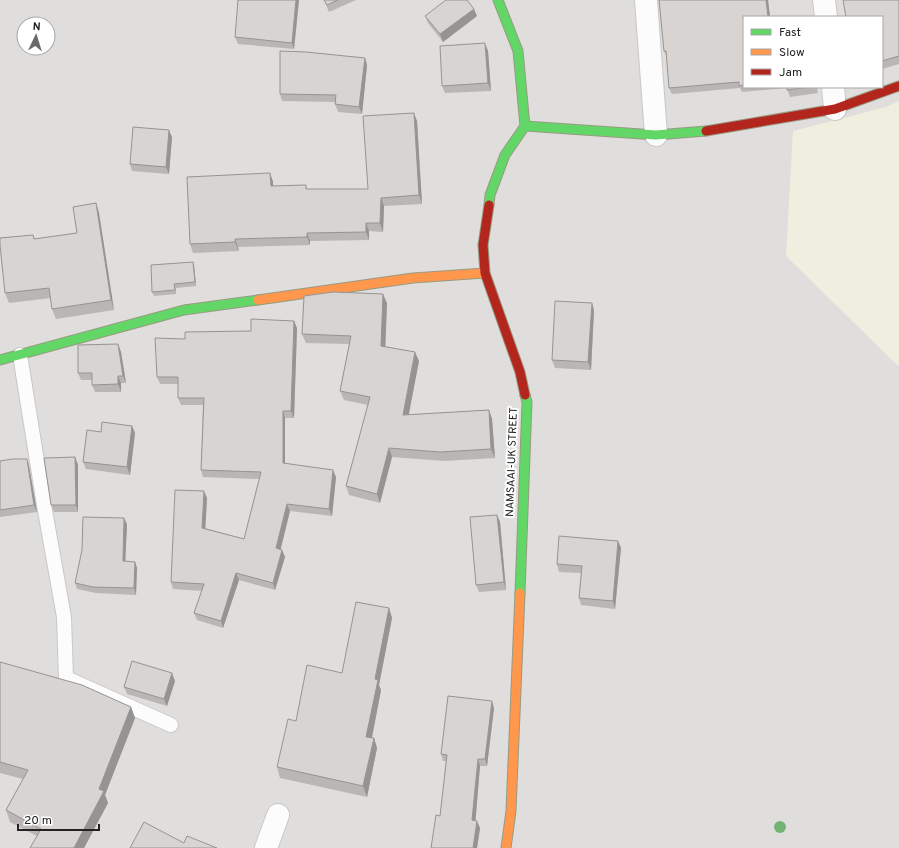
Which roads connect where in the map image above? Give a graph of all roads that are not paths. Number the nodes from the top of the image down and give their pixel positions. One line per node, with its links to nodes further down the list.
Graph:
1 (498, 0): 8 (street)
2 (646, 0): 9 (street)
3 (824, 0): 4 (street)
4 (826, 16)
5 (899, 86): 7 (street)
6 (833, 88): 7 (street)
7 (835, 109): 9 (street)
8 (525, 126): 9 (street); 10 (street, NAMSAAI-UK STREET)
9 (656, 135)
10 (485, 273): 11 (street); 16 (street, NAMSAAI-UK STREET)
11 (20, 355): 12 (street); 13 (lane)
12 (0, 360)
13 (171, 725)
14 (278, 815): 15 (street)
15 (266, 848)
16 (506, 848)

